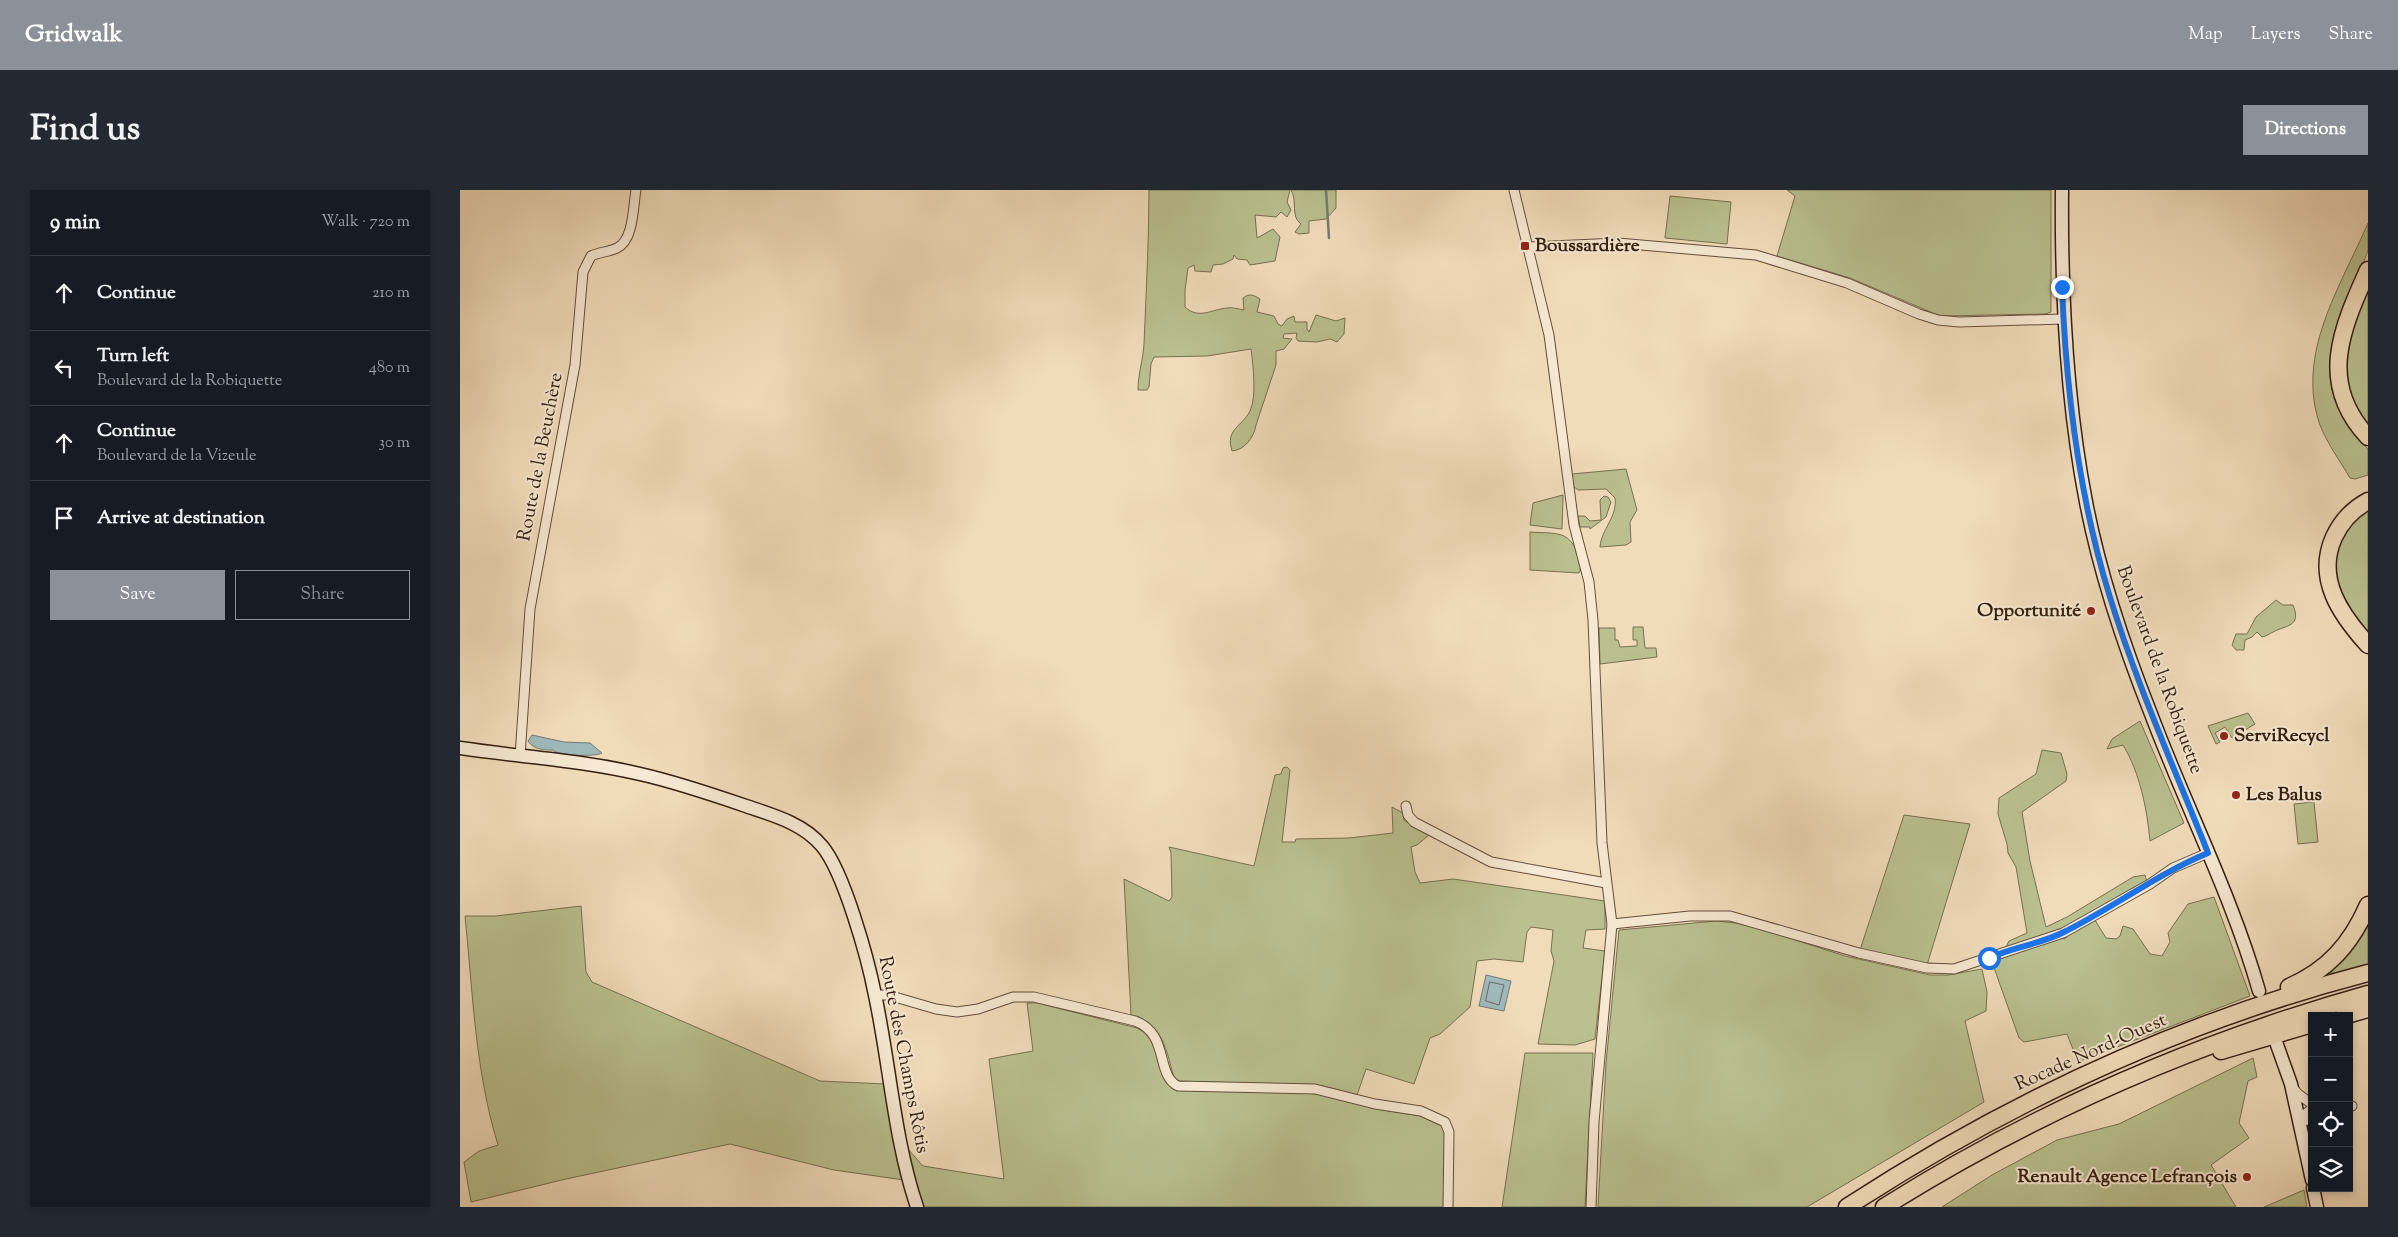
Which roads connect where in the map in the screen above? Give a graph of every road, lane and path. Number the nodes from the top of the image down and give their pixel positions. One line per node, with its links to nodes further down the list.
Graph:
1 (636, 190): 11 (street, Route de la Beuchère)
2 (1514, 190): 4 (street)
3 (2062, 190): 6 (main road, Boulevard de la Robiquette)
4 (1529, 247): 6 (street); 14 (street)
5 (2368, 270): 7 (highway)
6 (2063, 319): 13 (main road, Boulevard de la Robiquette)
7 (2368, 437)
8 (2368, 501): 9 (highway)
9 (2368, 645)
10 (460, 748): 11 (main road, Route des Champs Rôtis)
11 (520, 756): 20 (main road, Route des Champs Rôtis)
12 (1406, 806): 14 (street)
13 (2208, 853): 16 (street); 18 (main road, Boulevard de la Robiquette)
14 (1606, 883): 16 (street)
15 (2368, 905): 23 (highway)
16 (1612, 924): 36 (street)
17 (2368, 973): 23 (highway, Rocade Nord-Ouest)
18 (2259, 991)
19 (2368, 994): 27 (highway, Rocade Nord-Ouest)
20 (875, 995): 34 (main road, Route des Champs Rôtis); 35 (street)
21 (2368, 1009): 22 (highway)
22 (2353, 1013)
23 (2224, 1018): 37 (highway, Rocade Nord-Ouest)
24 (2308, 1025): 27 (highway)
25 (2276, 1042): 26 (main road)
26 (2290, 1084): 28 (street); 30 (main road)
27 (2102, 1089): 38 (highway, Rocade Nord-Ouest)
28 (2309, 1102)
29 (2308, 1112): 30 (street)
30 (2298, 1120): 31 (street); 32 (main road)
31 (2308, 1121)
32 (2308, 1162)
33 (2314, 1192): 39 (main road)
34 (917, 1207)
35 (1448, 1207)
36 (1591, 1207)
37 (1847, 1207)
38 (1884, 1207)
39 (2316, 1207)

